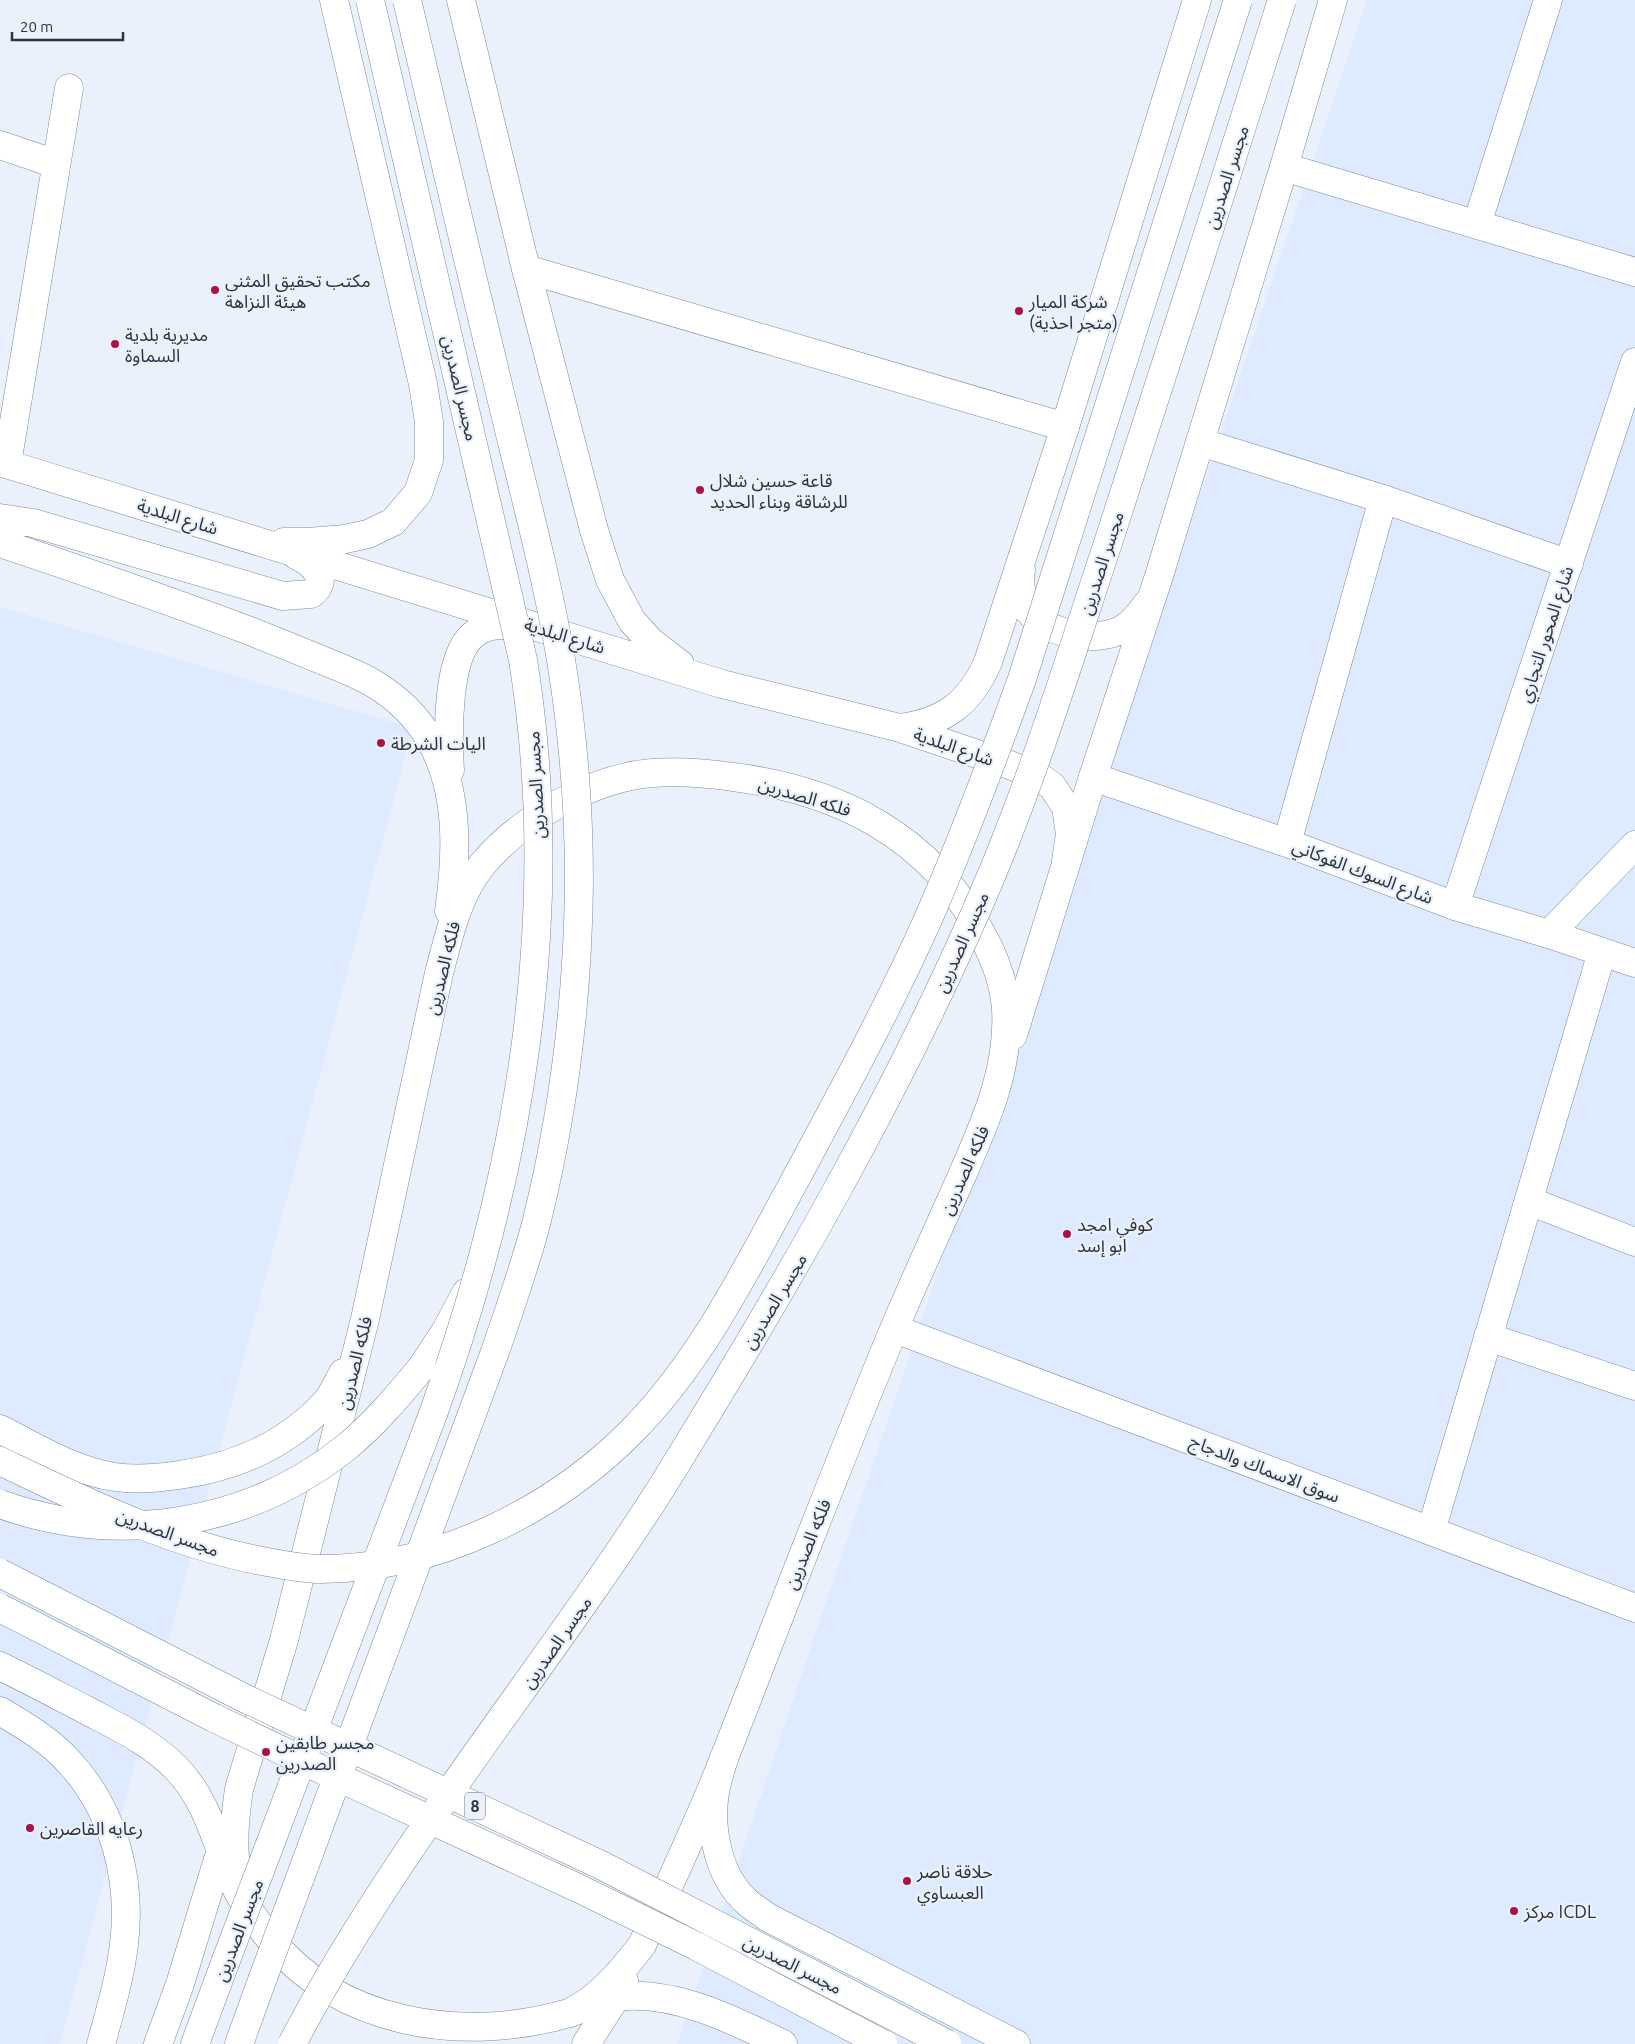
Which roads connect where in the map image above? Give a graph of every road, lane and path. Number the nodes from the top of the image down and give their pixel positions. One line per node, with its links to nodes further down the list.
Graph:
1 (334, 0): 23 (main road)
2 (370, 0): 44 (main road, مجسر الصدرين, bridge)
3 (407, 0): 69 (main road, مجسر الصدرين, bridge)
4 (462, 0): 15 (main road)
5 (1197, 0): 18 (main road)
6 (1238, 0): 51 (main road, مجسر الصدرين, bridge)
7 (1282, 0): 70 (main road, مجسر الصدرين, bridge)
8 (1333, 0): 13 (main road)
9 (1548, 0): 14 (main road)
10 (69, 88): 12 (main road)
11 (0, 145): 12 (main road)
12 (56, 164): 20 (main road)
13 (1284, 167): 14 (main road); 19 (main road)
14 (1477, 224): 16 (main road)
15 (526, 269): 18 (main road); 30 (main road)
16 (1635, 272)
17 (1635, 362): 27 (main road, شارع المحور التجاري)
18 (1065, 427): 25 (main road)
19 (1200, 442): 21 (main road); 28 (main road)
20 (4, 463): 23 (main road, شارع البلدية)
21 (1383, 499): 27 (main road); 34 (main road)
22 (0, 518): 26 (main road)
23 (239, 535): 26 (main road, شارع البلدية)
24 (0, 543): 33 (main road)
25 (1026, 546): 28 (main road); 31 (main road)
26 (284, 550): 29 (main road, شارع البلدية)
27 (1569, 564): 37 (main road, شارع المحور التجاري)
28 (1158, 576): 32 (main road)
29 (549, 630): 30 (main road, شارع البلدية); 33 (main road)
30 (722, 684): 31 (main road, شارع البلدية)
31 (900, 728): 36 (main road, شارع البلدية)
32 (1093, 777): 34 (main road, شارع السوك الفوكاني); 36 (main road)
33 (453, 820): 41 (main road)
34 (1288, 843): 37 (main road, شارع السوك الفوكاني)
35 (1635, 845): 38 (main road)
36 (1066, 861): 42 (main road)
37 (1455, 906): 38 (main road, شارع السوك الفوكاني)
38 (1549, 934): 39 (main road, شارع السوك الفوكاني)
39 (1602, 952): 40 (main road, شارع السوك الفوكاني); 43 (main road)
40 (1635, 963)
41 (439, 973): 42 (main road, فلكه الصدرين); 46 (main road, فلكه الصدرين)
42 (990, 1112): 47 (main road, فلكه الصدرين)
43 (1529, 1202): 45 (main road); 48 (main road)
44 (492, 1226): 52 (main road, bridge); 68 (main road, مجسر الصدرين, bridge)
45 (1635, 1242)
46 (366, 1318): 50 (main road); 60 (main road, فلكه الصدرين)
47 (894, 1329): 53 (main road, سوق الاسماك والدجاج); 59 (main road, فلكه الصدرين)
48 (1488, 1337): 49 (main road); 53 (main road)
49 (1635, 1386)
50 (0, 1429)
51 (0, 1461)
52 (0, 1504)
53 (1431, 1531): 56 (main road, سوق الاسماك والدجاج)
54 (0, 1573): 74 (main road, مجسر الصدرين / 8, bridge)
55 (0, 1608): 73 (main road, مجسر الصدرين / 8, bridge)
56 (1635, 1608)
57 (0, 1666): 61 (main road)
58 (0, 1711): 66 (main road)
59 (724, 1758): 63 (main road, فلكه الصدرين); 75 (main road)
60 (239, 1789): 61 (main road); 62 (main road, فلكه الصدرين)
61 (221, 1850): 62 (main road); 67 (main road)
62 (247, 1907): 65 (main road, فلكه الصدرين)
63 (642, 1945): 64 (main road); 65 (main road, فلكه الصدرين)
64 (616, 1997): 65 (main road); 71 (main road); 72 (main road)
65 (570, 2013)
66 (101, 2044)
67 (158, 2044)
68 (195, 2044)
69 (239, 2044)
70 (292, 2044)
71 (586, 2044)
72 (783, 2044)
73 (883, 2044)
74 (947, 2044)
75 (1016, 2044)

